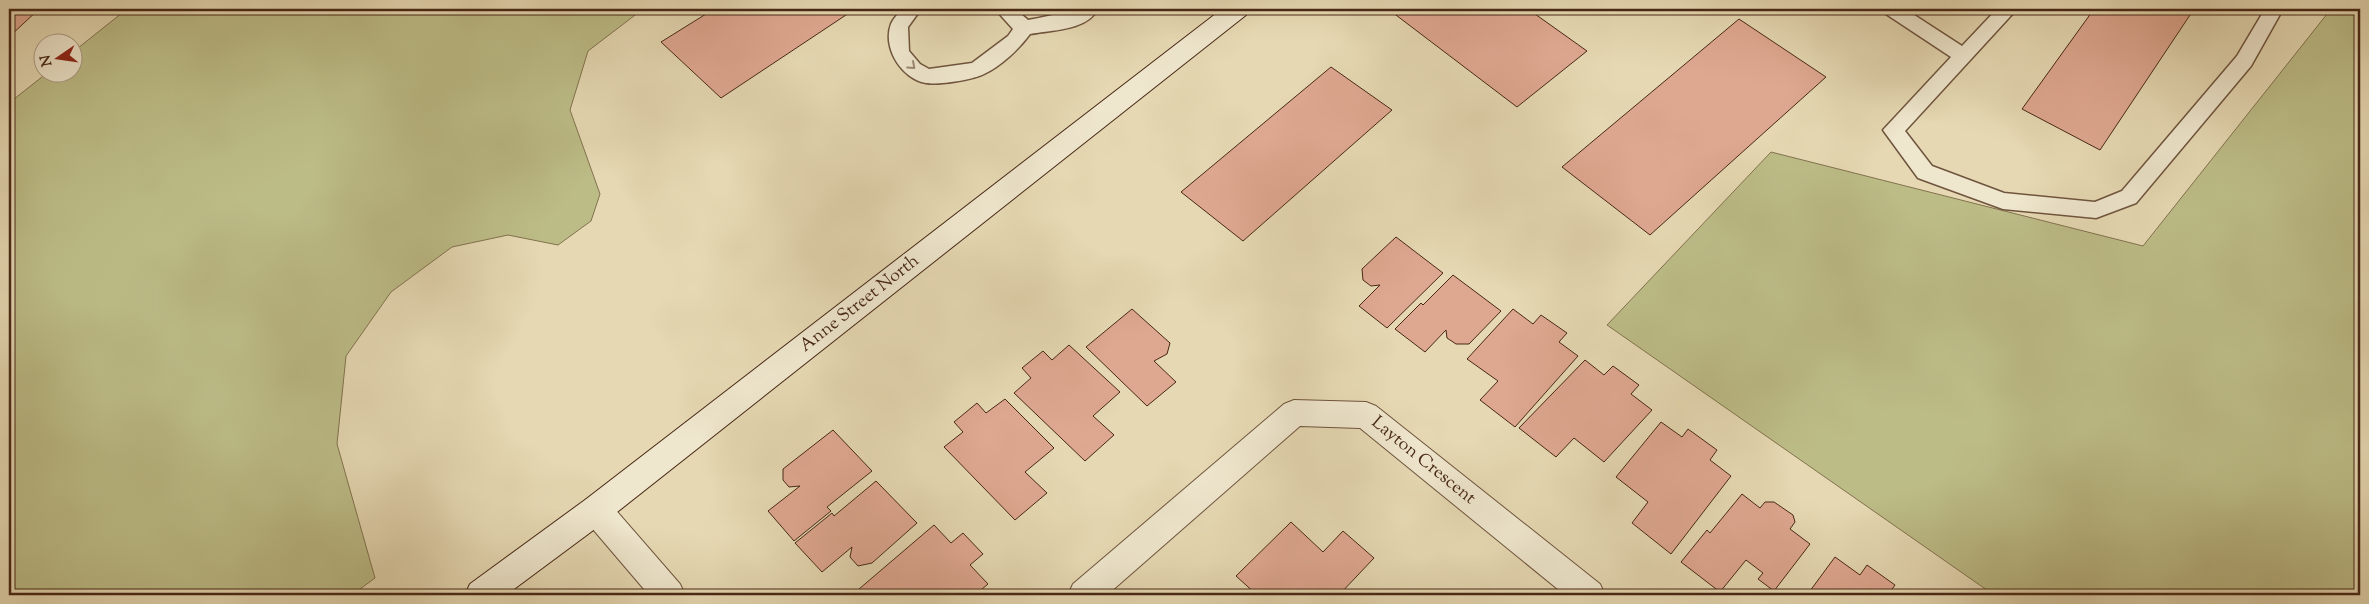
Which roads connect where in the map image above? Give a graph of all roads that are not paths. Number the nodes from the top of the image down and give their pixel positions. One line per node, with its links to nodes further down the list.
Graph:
1 (912, 9): 8 (lane, one-way to 8)
2 (1004, 9): 8 (lane)
3 (1089, 9): 8 (lane)
4 (1238, 9): 10 (street, Anne Street North)
5 (1892, 9): 9 (lane)
6 (2008, 9): 9 (lane)
7 (2274, 9): 9 (lane)
8 (1024, 28)
9 (1963, 56)
10 (596, 510): 11 (street, Anne Street North); 12 (street)
11 (481, 595)
12 (668, 595)
13 (1084, 595): 14 (street, Layton Crescent)
14 (1589, 595)

